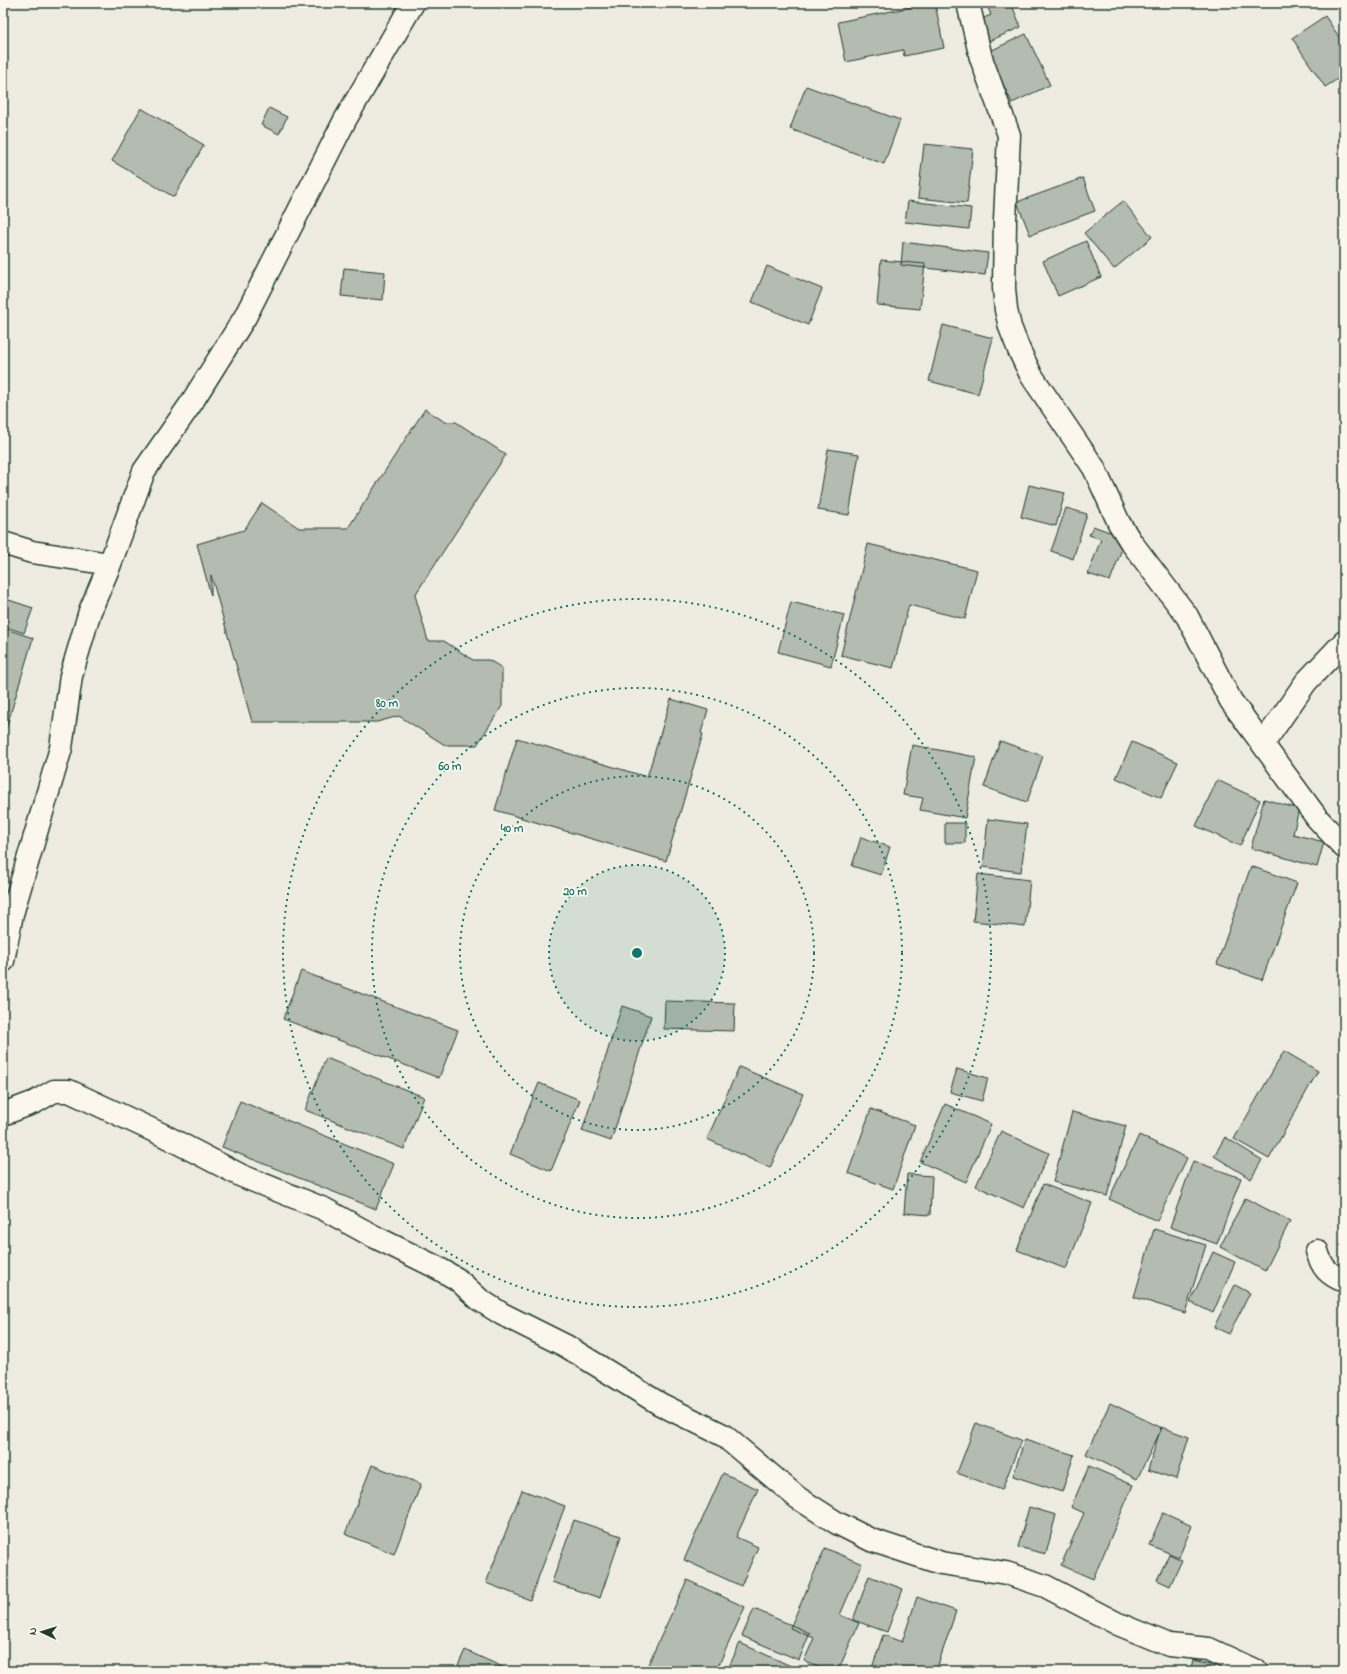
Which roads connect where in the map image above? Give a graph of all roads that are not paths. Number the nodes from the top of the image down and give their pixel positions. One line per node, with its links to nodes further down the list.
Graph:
1 (413, 3): 4 (street)
2 (968, 3): 6 (street)
3 (3, 543): 4 (street)
4 (110, 564): 8 (street)
5 (1344, 642): 6 (street)
6 (1263, 744): 7 (street)
7 (1344, 847)
8 (3, 961)
9 (3, 1114): 12 (street)
10 (1317, 1251): 11 (street)
11 (1344, 1281)
12 (1256, 1671)

